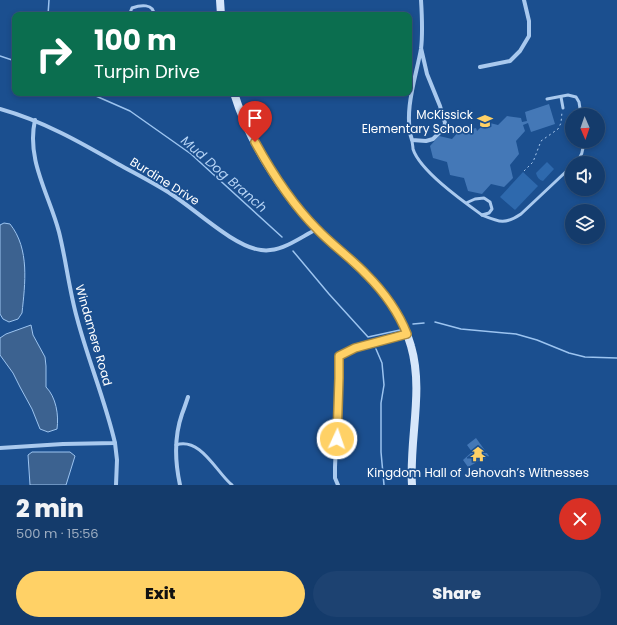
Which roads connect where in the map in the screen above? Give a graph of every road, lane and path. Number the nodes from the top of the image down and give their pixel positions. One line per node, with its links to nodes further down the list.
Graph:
1 (220, 0): 6 (street)
2 (421, 0): 7 (street)
3 (524, 0): 8 (street)
4 (130, 12): 5 (lane)
5 (154, 12)
6 (221, 12)
7 (421, 48): 9 (street); 18 (street)
8 (480, 67)
9 (412, 89)
10 (235, 96): 23 (street)
11 (411, 96): 18 (street)
12 (561, 96): 13 (lane); 15 (lane); 16 (lane)
13 (547, 99)
14 (0, 108): 17 (street, Burdine Drive)
15 (563, 108): 19 (path)
16 (580, 108)
17 (35, 120): 23 (street, Burdine Drive); 26 (street, Windamere Road)
18 (412, 140): 21 (lane)
19 (524, 171)
20 (565, 173): 22 (lane)
21 (466, 203): 22 (lane); 22 (lane)
22 (482, 215)
23 (317, 229): 24 (street)
24 (407, 334): 32 (street); 33 (street)
25 (188, 397): 27 (street)
26 (115, 443): 28 (street); 29 (street, Windamere Road)
27 (176, 445): 30 (street); 31 (lane)
28 (0, 448)
29 (116, 485)
30 (180, 485)
31 (232, 485)
32 (338, 485)
33 (412, 485)

